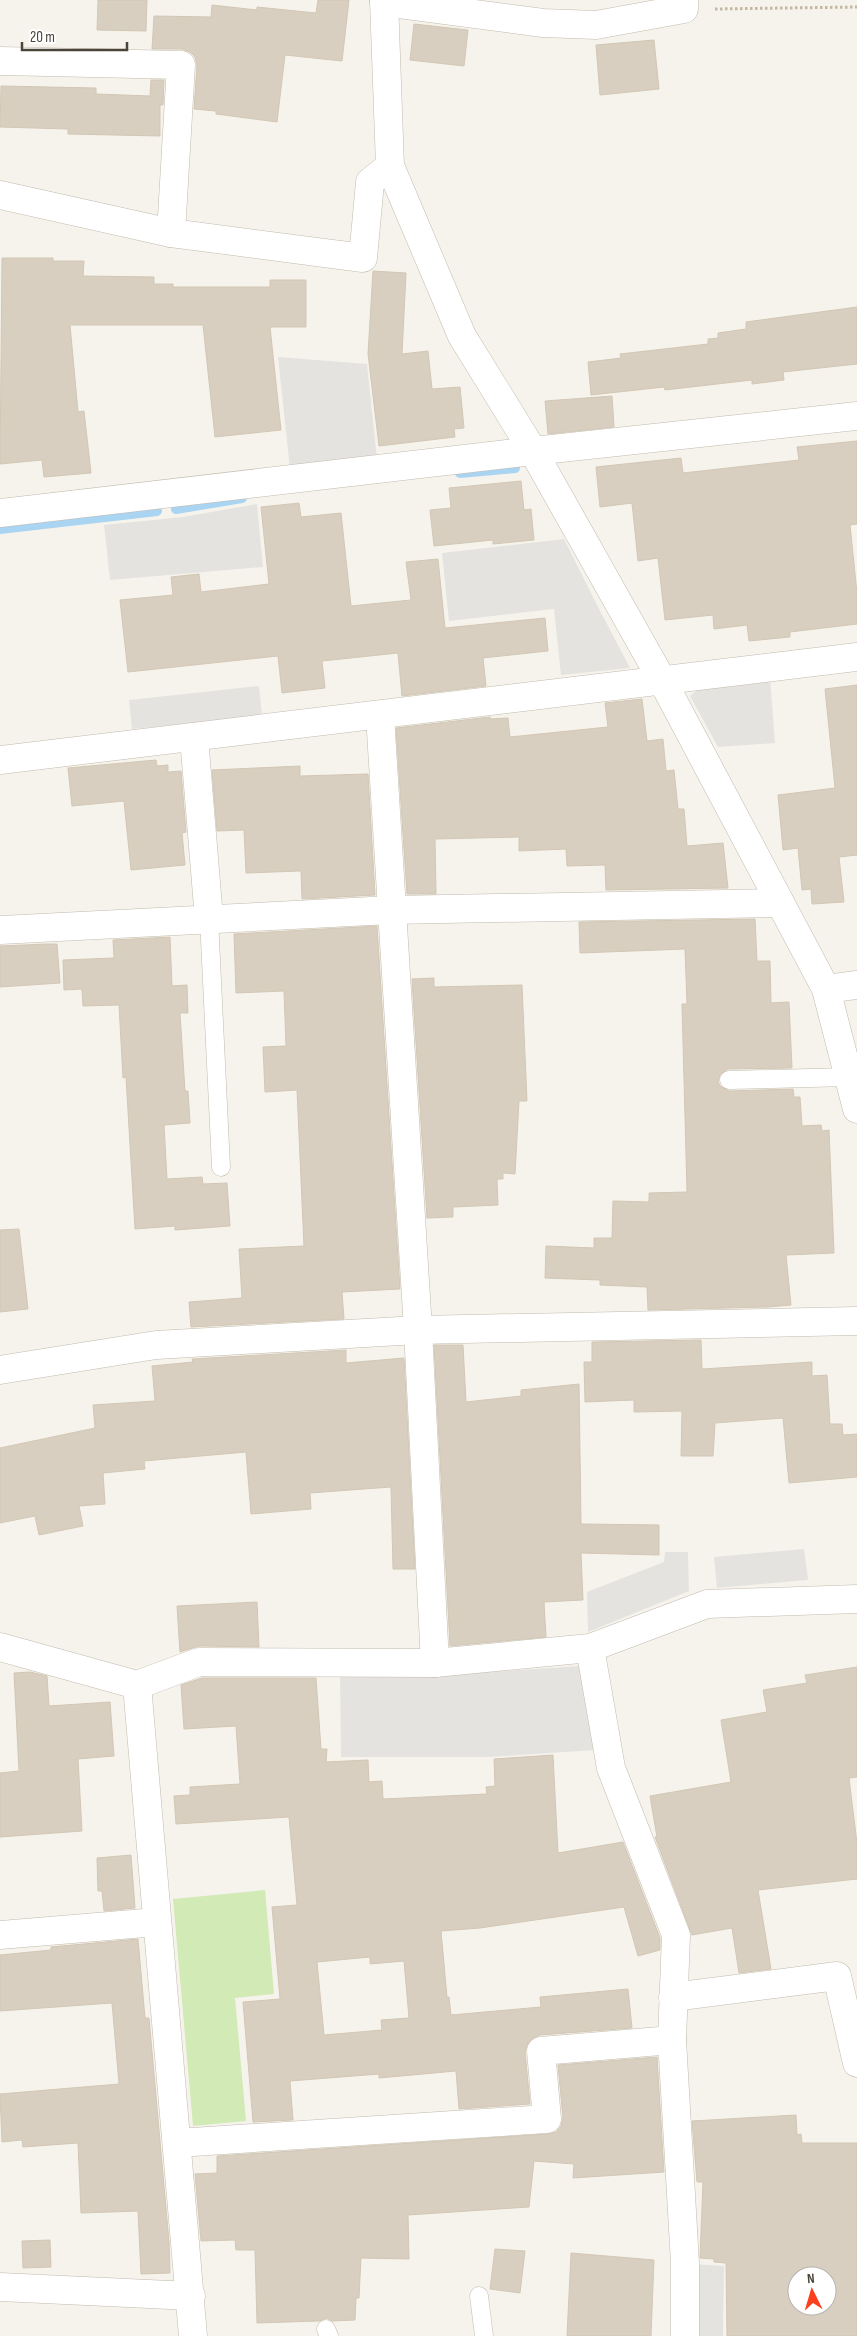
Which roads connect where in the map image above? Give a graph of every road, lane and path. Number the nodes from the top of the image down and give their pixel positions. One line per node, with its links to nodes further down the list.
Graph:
1 (378, 1): 2 (street); 5 (street)
2 (684, 5): 3 (path)
3 (857, 7)
4 (0, 61): 7 (street)
5 (390, 166): 7 (street); 9 (street)
6 (0, 195): 7 (street)
7 (171, 234)
8 (857, 416): 9 (street)
9 (533, 451): 10 (street); 12 (street)
10 (0, 513)
11 (857, 657): 12 (street)
12 (662, 680): 13 (street); 16 (street)
13 (380, 715): 14 (street); 17 (street)
14 (194, 737): 15 (street); 18 (street)
15 (0, 760)
16 (780, 902): 17 (street); 21 (street)
17 (392, 910): 18 (street); 27 (street)
18 (209, 919): 19 (street); 25 (lane)
19 (0, 930)
20 (857, 985): 21 (street)
21 (826, 989): 22 (street)
22 (849, 1077): 23 (lane); 24 (street)
23 (729, 1080)
24 (857, 1109)
25 (221, 1167)
26 (857, 1321): 27 (street)
27 (418, 1330): 28 (street); 32 (street)
28 (0, 1370)
29 (857, 1599): 31 (street)
30 (0, 1647): 33 (street)
31 (590, 1648): 32 (street); 36 (street)
32 (435, 1663): 33 (street)
33 (137, 1685): 34 (street)
34 (157, 1922): 35 (street); 39 (street)
35 (0, 1934)
36 (673, 1997): 37 (street); 38 (street)
37 (672, 2040): 39 (street); 45 (street)
38 (857, 2063)
39 (177, 2143): 41 (street)
40 (0, 2287): 41 (street)
41 (190, 2296): 43 (street)
42 (479, 2296): 44 (lane)
43 (194, 2336)
44 (484, 2336)
45 (685, 2336)

